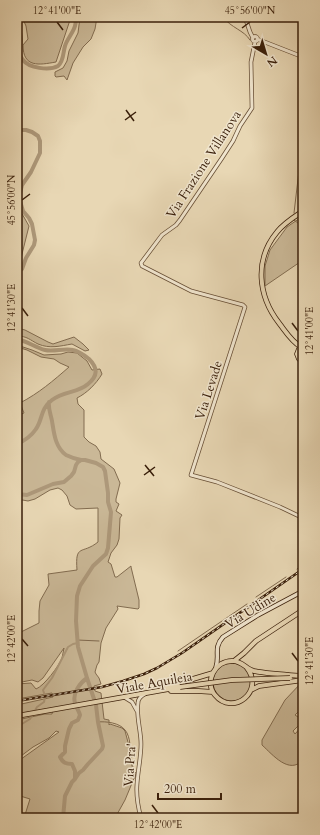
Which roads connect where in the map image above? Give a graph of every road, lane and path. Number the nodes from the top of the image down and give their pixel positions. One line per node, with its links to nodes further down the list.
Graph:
1 (245, 17): 2 (street)
2 (256, 40): 3 (street); 5 (street, Via Frazione Villanova)
3 (303, 57)
4 (303, 211): 6 (main road)
5 (142, 262): 8 (street, Via Levade)
6 (301, 348): 7 (main road)
7 (303, 361)
8 (303, 518)
9 (303, 591): 11 (main road, Via Udine)
10 (303, 610): 12 (main road)
11 (218, 654): 13 (main road); 14 (main road, Via Udine)
12 (244, 654): 13 (main road); 15 (main road)
13 (231, 661): 14 (main road); 15 (main road)
14 (216, 667): 16 (main road, Viale Aquileia)
15 (246, 667): 17 (main road); 18 (main road)
16 (213, 673): 19 (main road, Viale Aquileia); 20 (main road)
17 (303, 678): 18 (main road); 20 (main road, Viale Aquileia, bridge)
18 (251, 690): 19 (main road)
19 (213, 692): 20 (main road)
20 (146, 693): 21 (main road, Viale Aquileia); 22 (street, Via Pra')
21 (124, 697): 22 (street); 23 (main road, Viale Aquileia)
22 (138, 712): 24 (street, Via Pra')
23 (17, 716)
24 (140, 818)

